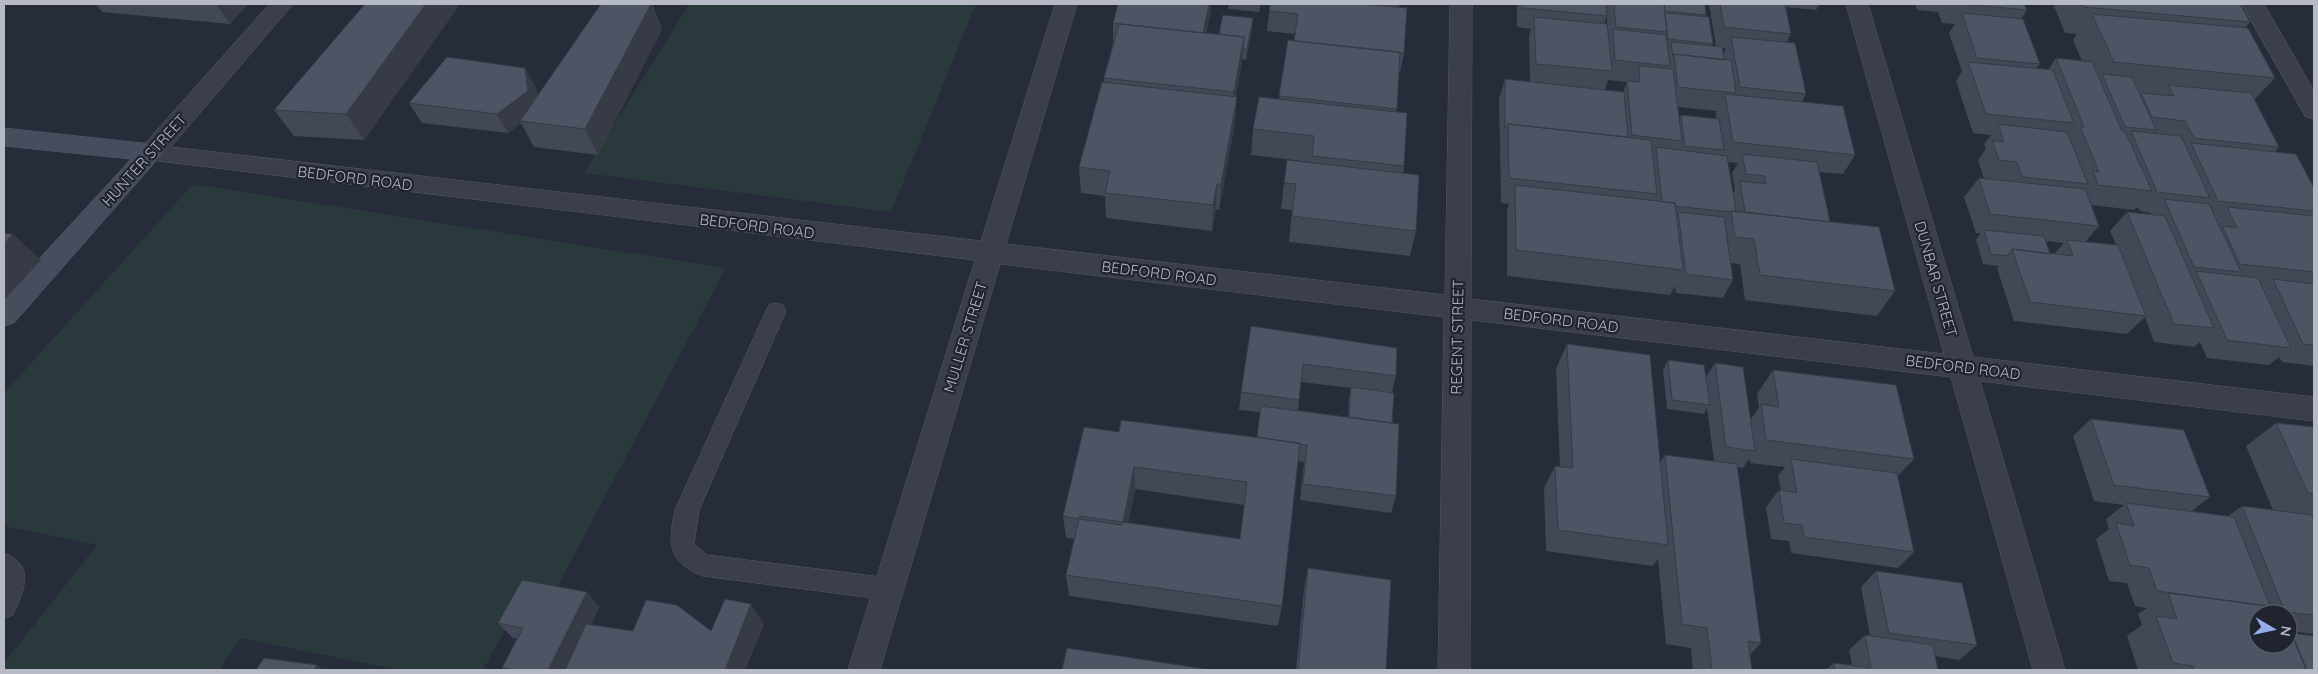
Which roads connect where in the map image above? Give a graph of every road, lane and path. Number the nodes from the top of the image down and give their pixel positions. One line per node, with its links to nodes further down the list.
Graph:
1 (282, 4): 8 (street, HUNTER STREET)
2 (1066, 4): 9 (street, MULLER STREET)
3 (1461, 4): 10 (street, REGENT STREET)
4 (1857, 4): 13 (street, DUNBAR STREET)
5 (2253, 4): 6 (street)
6 (2314, 111)
7 (4, 137): 8 (main road, BEDFORD ROAD)
8 (151, 153): 9 (street, BEDFORD ROAD); 12 (main road, HUNTER STREET)
9 (990, 254): 10 (street, BEDFORD ROAD); 16 (street, MULLER STREET)
10 (1458, 308): 13 (street, BEDFORD ROAD); 19 (street, REGENT STREET)
11 (776, 311): 16 (lane)
12 (4, 315)
13 (1961, 367): 14 (street, BEDFORD ROAD); 20 (street, DUNBAR STREET)
14 (2314, 409)
15 (4, 564): 17 (lane)
16 (889, 589): 18 (street, MULLER STREET)
17 (4, 608)
18 (864, 670)
19 (1454, 670)
20 (2049, 670)

